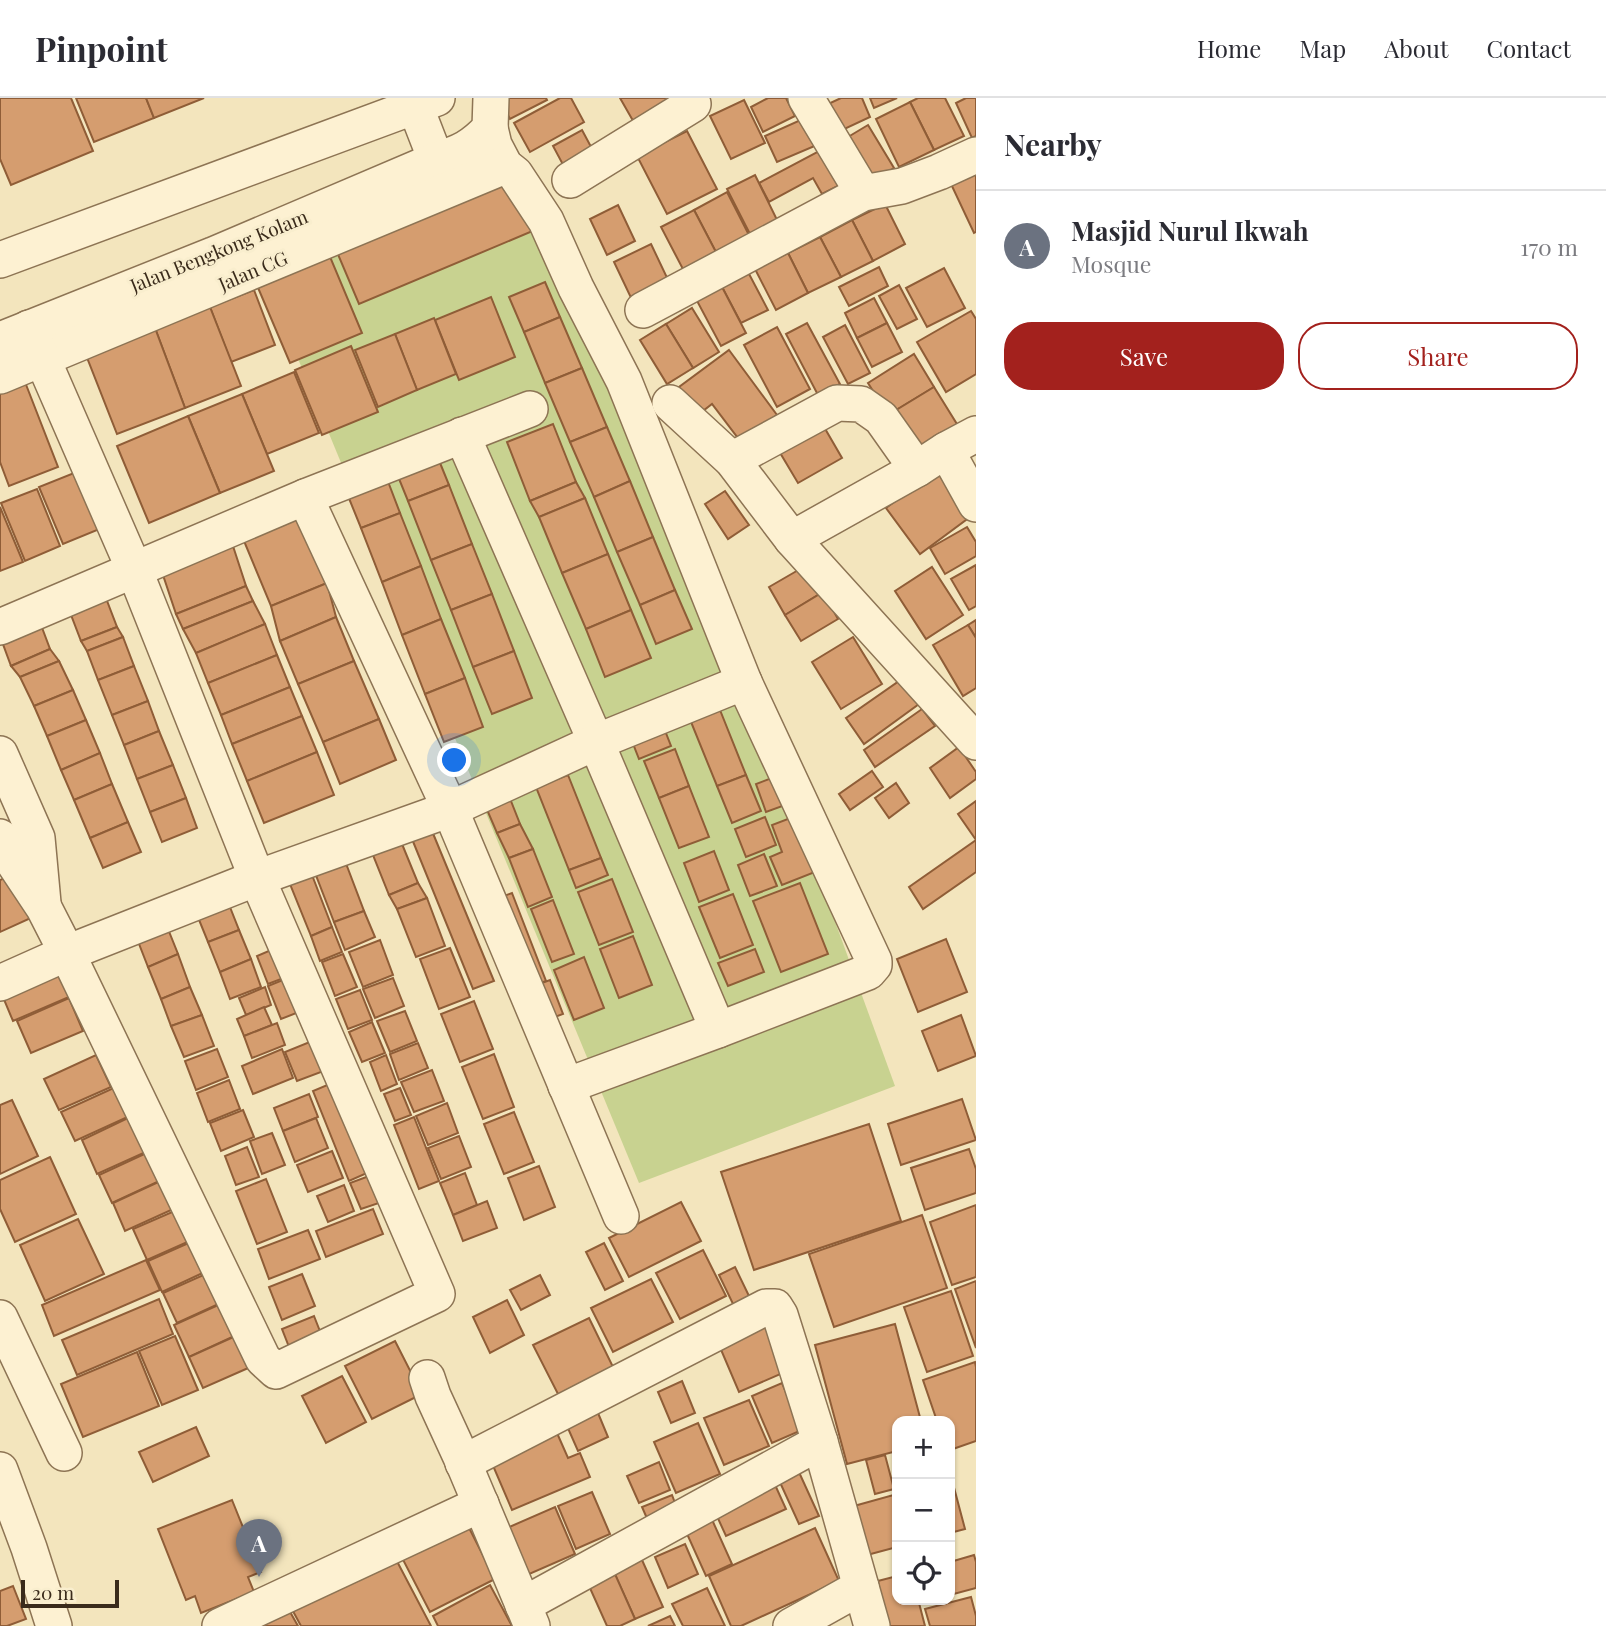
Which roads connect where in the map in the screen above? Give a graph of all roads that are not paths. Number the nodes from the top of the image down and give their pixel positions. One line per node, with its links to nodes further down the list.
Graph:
1 (806, 98): 9 (street)
2 (700, 100): 8 (street)
3 (422, 101): 6 (street); 10 (street)
4 (491, 113): 6 (street, Jalan Bengkong Kolam); 7 (street)
5 (976, 155): 9 (street)
6 (436, 160): 12 (street, Jalan Bengkong Kolam)
7 (505, 166): 12 (street, Jalan CG); 25 (street)
8 (570, 180)
9 (863, 193): 11 (street)
10 (0, 260)
11 (643, 310)
12 (24, 342): 13 (street, Jalan CG); 23 (street)
13 (0, 376)
14 (670, 403): 18 (street)
15 (530, 409): 16 (street)
16 (461, 435): 20 (street); 26 (street)
17 (961, 442): 19 (street); 21 (street)
18 (732, 460): 19 (street); 22 (street)
19 (917, 469): 22 (street)
20 (305, 497): 23 (street); 29 (street)
21 (976, 504)
22 (792, 539): 27 (street)
23 (134, 569): 24 (street); 31 (street)
24 (0, 627)
25 (744, 682): 26 (street); 35 (street)
26 (596, 742): 29 (street); 35 (street)
27 (976, 742)
28 (0, 754): 32 (street)
29 (450, 809): 31 (street); 36 (street)
30 (0, 837): 32 (street)
31 (257, 878): 33 (street); 33 (street)
32 (44, 908): 33 (street)
33 (67, 953): 34 (street)
34 (0, 983)
35 (718, 1030): 36 (street)
36 (566, 1087): 37 (street)
37 (621, 1216)
38 (0, 1318): 41 (street)
39 (427, 1378): 42 (street)
40 (820, 1442): 42 (street); 46 (street); 47 (street)
41 (64, 1453)
42 (463, 1463): 44 (street)
43 (0, 1470): 45 (street)
44 (481, 1504): 47 (street); 49 (street)
45 (14, 1553): 48 (street)
46 (861, 1587): 50 (street); 51 (street)
47 (527, 1615)
48 (54, 1626)
49 (220, 1626)
50 (791, 1626)
51 (872, 1626)

